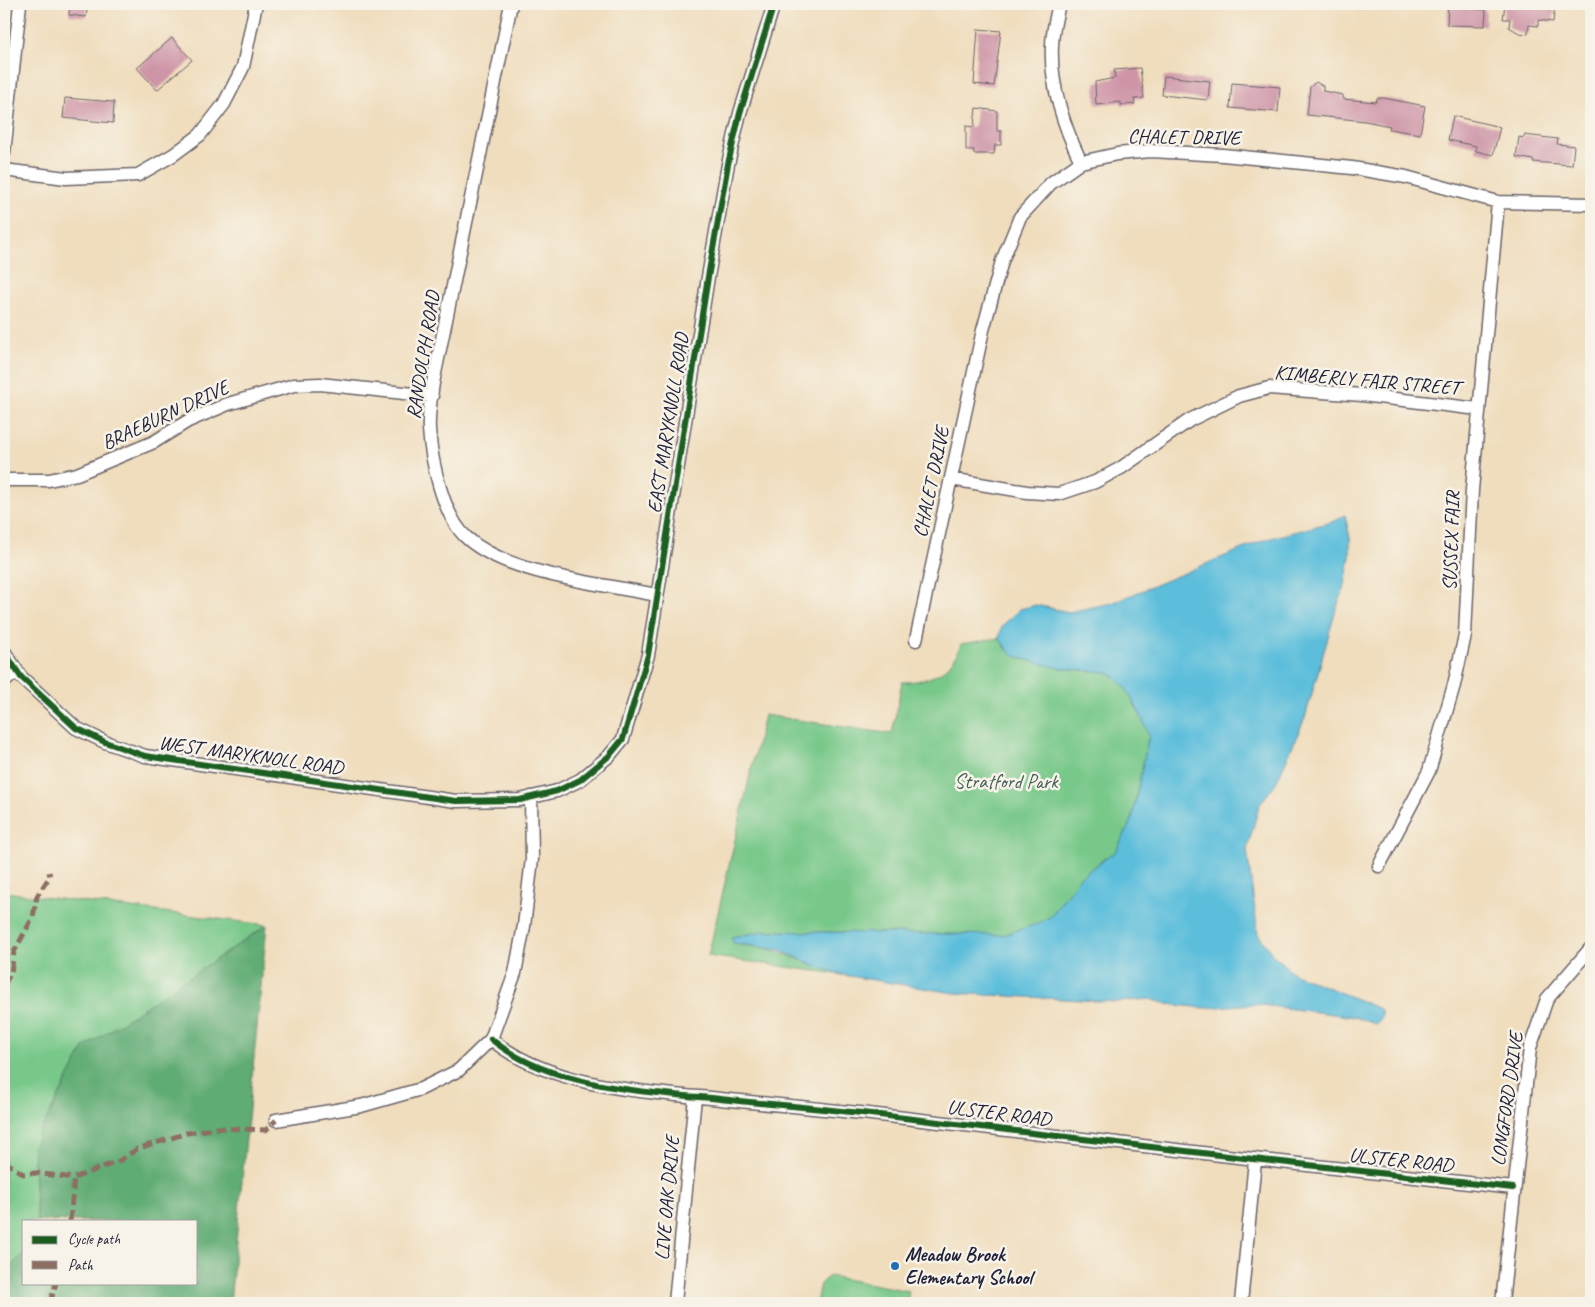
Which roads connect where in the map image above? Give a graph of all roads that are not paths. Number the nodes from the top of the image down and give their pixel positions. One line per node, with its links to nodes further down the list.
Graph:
1 (20, 4): 6 (street)
2 (256, 4): 8 (street)
3 (511, 4): 11 (street, RANDOLPH ROAD)
4 (774, 4): 15 (street, EAST MARYKNOLL ROAD)
5 (1059, 4): 7 (street)
6 (4, 153)
7 (1081, 162): 9 (street, CHALET DRIVE); 13 (street, CHALET DRIVE)
8 (4, 170)
9 (1498, 202): 10 (street, CHALET DRIVE); 12 (street, SUSSEX FAIR)
10 (1591, 204)
11 (432, 396): 14 (street, BRAEBURN DRIVE); 15 (street, RANDOLPH ROAD)
12 (1478, 409): 13 (street, KIMBERLY FAIR STREET); 21 (street, SUSSEX FAIR)
13 (951, 479): 16 (street, CHALET DRIVE)
14 (4, 480)
15 (657, 595): 20 (street, EAST MARYKNOLL ROAD)
16 (916, 640)
17 (4, 651): 18 (street, WEST MARYKNOLL ROAD)
18 (17, 671): 19 (street); 20 (street, WEST MARYKNOLL ROAD)
19 (4, 682)
20 (531, 797): 23 (street)
21 (1379, 866)
22 (1591, 948): 27 (street, LONGFORD DRIVE)
23 (491, 1039): 24 (street, ULSTER ROAD); 25 (street)
24 (695, 1097): 26 (street, ULSTER ROAD); 28 (street, LIVE OAK DRIVE)
25 (276, 1120)
26 (1255, 1161): 27 (street, ULSTER ROAD); 29 (street)
27 (1514, 1188): 30 (street, LONGFORD DRIVE)
28 (676, 1303)
29 (1241, 1303)
30 (1502, 1303)

